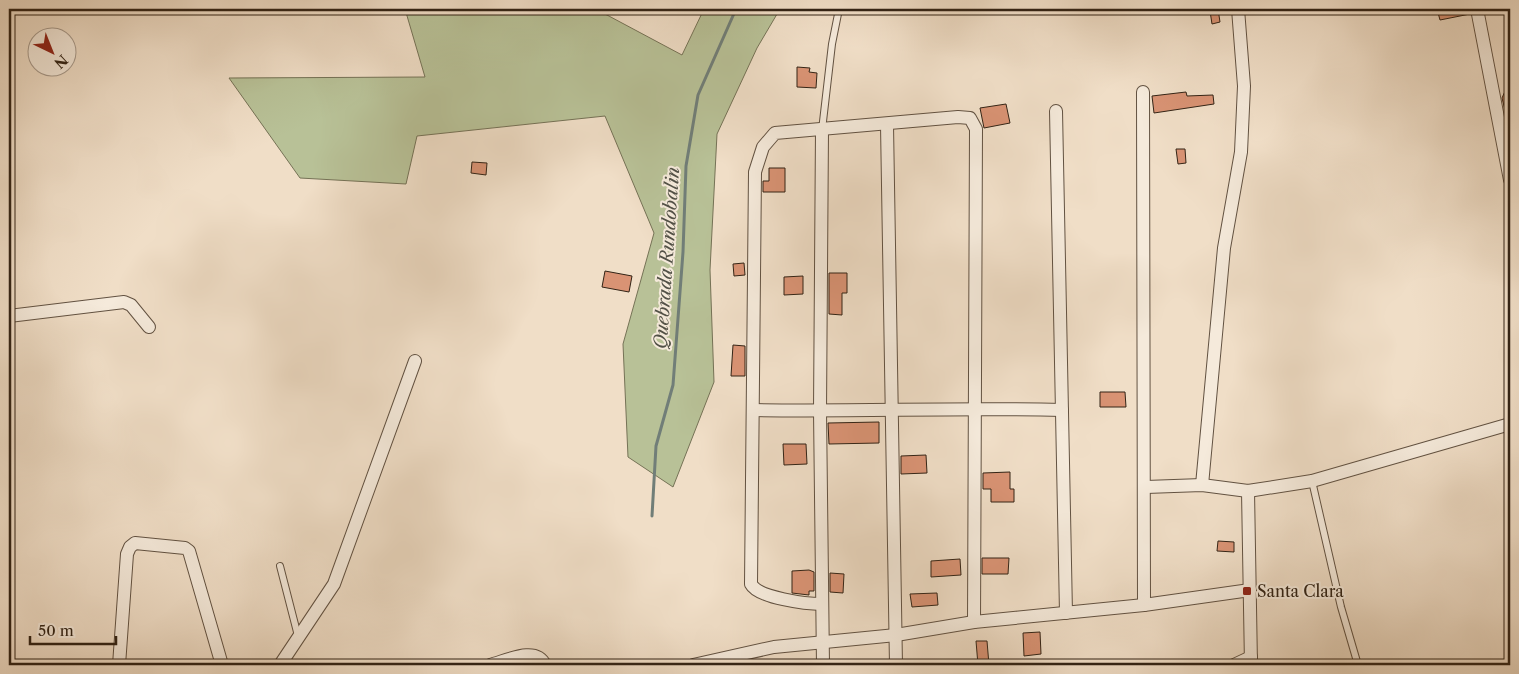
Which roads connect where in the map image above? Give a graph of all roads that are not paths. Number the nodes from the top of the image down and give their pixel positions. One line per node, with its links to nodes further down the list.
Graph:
1 (840, 9): 7 (lane)
2 (1238, 9): 19 (street)
3 (1477, 9): 8 (street)
4 (1143, 92): 20 (street)
5 (1056, 111): 15 (street)
6 (887, 125): 7 (street); 12 (street); 14 (street)
7 (822, 130): 13 (street); 16 (street)
8 (1510, 180)
9 (9, 316): 10 (street)
10 (149, 327)
11 (415, 361): 29 (street)
12 (976, 408): 14 (street); 15 (street); 27 (street)
13 (753, 410): 16 (street); 24 (street)
14 (890, 410): 16 (street); 28 (street)
15 (1062, 410): 26 (street)
16 (820, 411): 24 (street)
17 (1510, 424): 18 (street)
18 (1312, 481): 21 (street); 41 (lane)
19 (1202, 485): 20 (street); 21 (street)
20 (1146, 486): 25 (street)
21 (1248, 491): 23 (street)
22 (280, 566): 29 (lane)
23 (1250, 590): 25 (street); 31 (street)
24 (822, 604): 30 (street)
25 (1144, 605): 26 (street)
26 (1066, 613): 27 (street)
27 (974, 622): 28 (street)
28 (896, 635): 30 (street); 39 (street)
29 (298, 638): 34 (street)
30 (823, 642): 37 (street); 38 (street)
31 (1251, 661): 40 (street)
32 (119, 665): 33 (street)
33 (222, 665)
34 (280, 665)
35 (490, 665): 36 (street)
36 (546, 665)
37 (693, 665)
38 (823, 665)
39 (896, 665)
40 (1234, 665)
41 (1358, 665)

